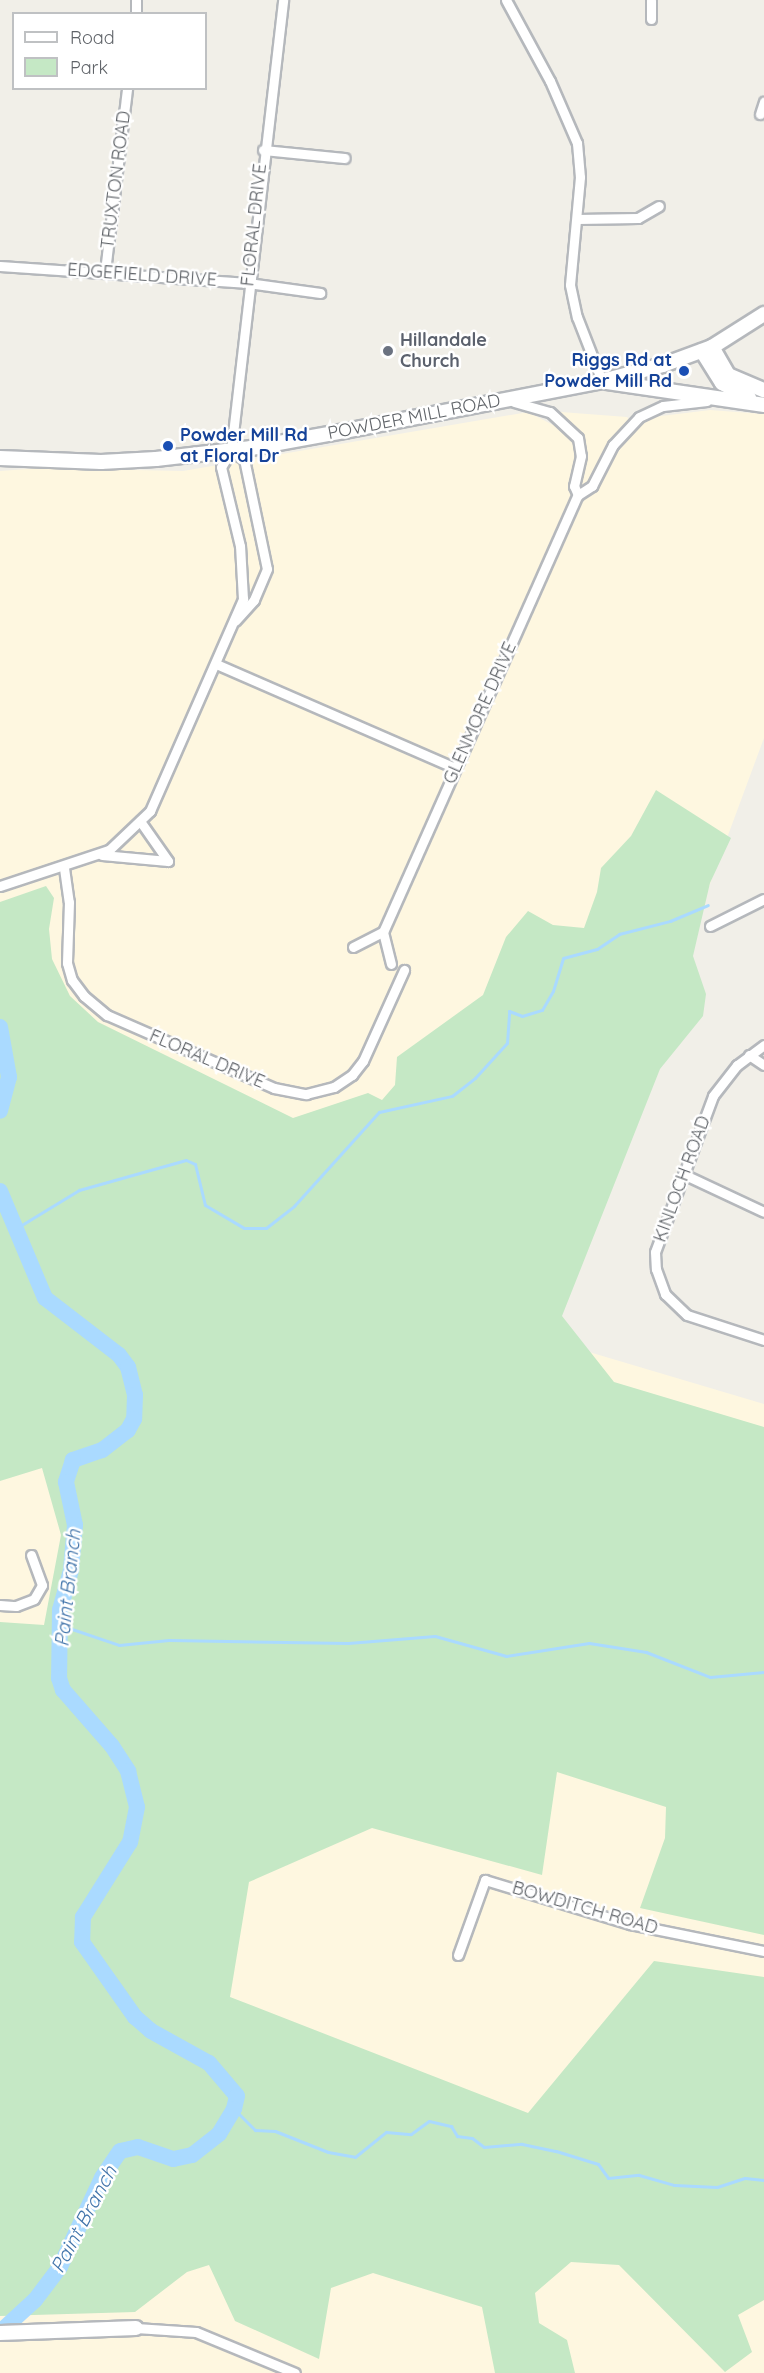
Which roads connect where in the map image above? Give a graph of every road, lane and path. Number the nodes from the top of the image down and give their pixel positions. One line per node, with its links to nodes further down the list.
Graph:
1 (283, 0): 8 (street, FLORAL DRIVE)
2 (506, 0): 11 (street)
3 (651, 0): 4 (street)
4 (651, 19)
5 (127, 90): 13 (street, TRUXTON ROAD)
6 (764, 102): 7 (street)
7 (760, 114)
8 (263, 150): 9 (street); 14 (street, FLORAL DRIVE)
9 (345, 158)
10 (659, 206): 11 (street)
11 (577, 219): 18 (street)
12 (0, 266): 13 (street, EDGEFIELD DRIVE)
13 (105, 272): 14 (street, EDGEFIELD DRIVE)
14 (248, 283): 15 (street, EDGEFIELD DRIVE); 23 (street, FLORAL DRIVE)
15 (320, 293)
16 (764, 314): 17 (main road, POWDER MILL ROAD)
17 (707, 349): 18 (main road, POWDER MILL ROAD); 19 (main road); 22 (main road)
18 (602, 381): 20 (main road, POWDER MILL ROAD); 21 (main road)
19 (764, 390)
20 (494, 401): 23 (main road, POWDER MILL ROAD); 25 (street)
21 (733, 402): 22 (main road); 25 (street)
22 (764, 403)
23 (231, 451): 24 (main road, POWDER MILL ROAD); 26 (street, FLORAL DRIVE); 26 (street, FLORAL DRIVE)
24 (0, 458)
25 (578, 495): 28 (street, GLENMORE DRIVE)
26 (234, 621): 27 (street, FLORAL DRIVE)
27 (216, 664): 28 (street); 29 (street, FLORAL DRIVE)
28 (455, 768): 35 (street, GLENMORE DRIVE)
29 (140, 821): 30 (street, FLORAL DRIVE); 30 (street)
30 (99, 855): 31 (street, FLORAL DRIVE)
31 (64, 868): 32 (street, FLORAL DRIVE); 38 (street, FLORAL DRIVE)
32 (0, 886)
33 (764, 899): 34 (street)
34 (710, 926)
35 (383, 932): 36 (street); 37 (street)
36 (353, 947)
37 (391, 964)
38 (404, 970)
39 (764, 1046): 40 (street, KINLOCH ROAD)
40 (749, 1055): 41 (street); 42 (street, KINLOCH ROAD)
41 (764, 1065)
42 (682, 1174): 43 (street); 44 (street, KINLOCH ROAD)
43 (764, 1212)
44 (764, 1340)
45 (31, 1554): 46 (street)
46 (0, 1605)
47 (764, 1952): 48 (street, BOWDITCH ROAD)
48 (458, 1955)
49 (136, 2328): 50 (main road); 51 (street)
50 (0, 2333)
51 (295, 2373)

